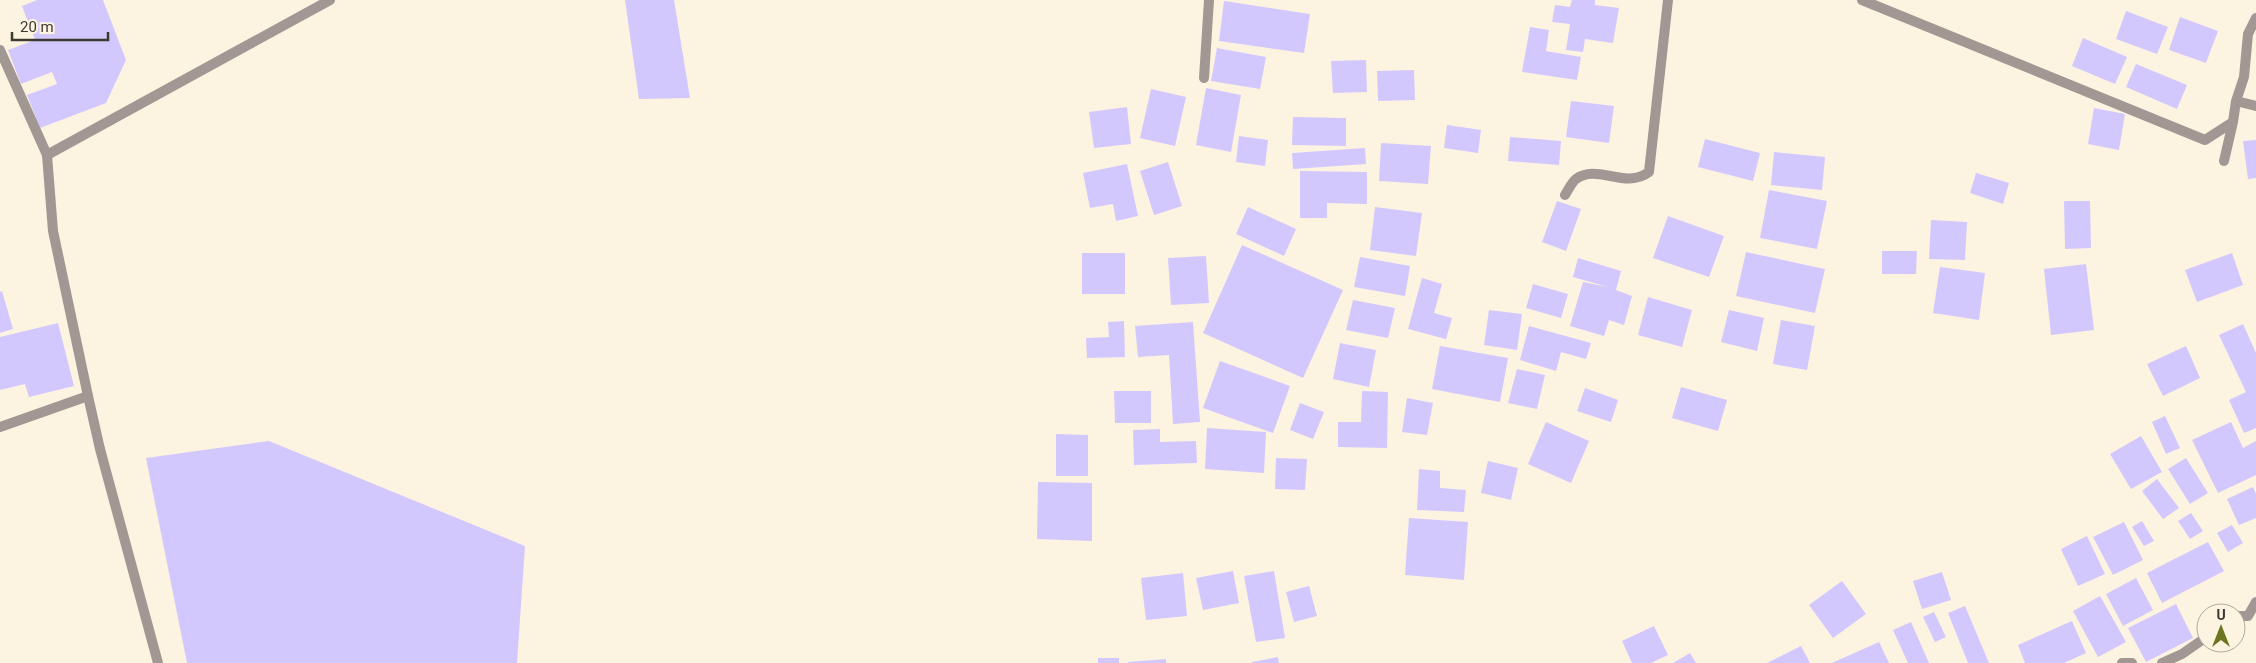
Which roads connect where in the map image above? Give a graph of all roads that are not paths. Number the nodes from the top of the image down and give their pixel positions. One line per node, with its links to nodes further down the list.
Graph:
1 (330, 0): 11 (street)
2 (1209, 0): 7 (street)
3 (1668, 0): 13 (street)
4 (1862, 0): 10 (street)
5 (2256, 18): 8 (street)
6 (0, 50): 11 (street)
7 (1204, 78)
8 (2236, 101): 9 (street); 10 (street)
9 (2256, 106)
10 (2233, 122): 12 (street)
11 (47, 155): 14 (street)
12 (2224, 161)
13 (1565, 194)
14 (88, 396): 15 (street); 19 (street)
15 (0, 427)
16 (2256, 602): 17 (street)
17 (2246, 616)
18 (2196, 644): 22 (street)
19 (158, 663)
20 (2122, 663): 21 (street)
21 (2132, 663)
22 (2162, 663)

